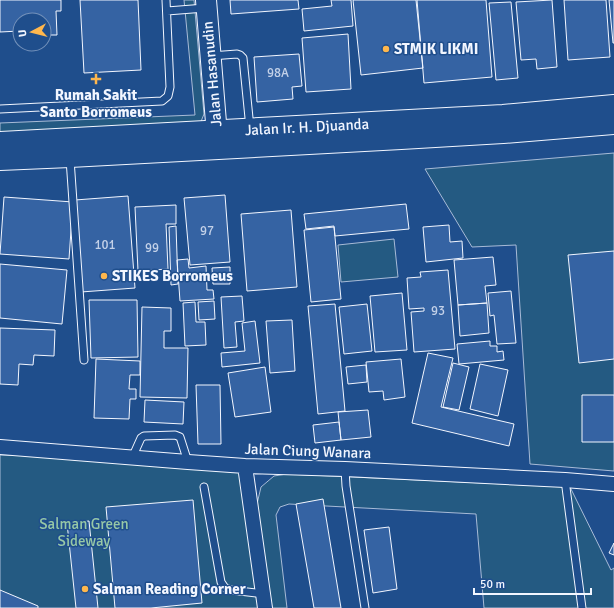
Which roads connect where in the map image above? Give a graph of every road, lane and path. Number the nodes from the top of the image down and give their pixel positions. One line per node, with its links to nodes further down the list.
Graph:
1 (166, 0): 3 (lane)
2 (206, 4): 3 (lane); 4 (street, Jalan Hasanudin)
3 (167, 11): 6 (lane)
4 (211, 56): 8 (lane); 9 (street, Jalan Hasanudin)
5 (614, 106): 8 (main road, Jalan Ir. H. Djuanda)
6 (0, 109)
7 (614, 123): 9 (main road, Jalan Ir. H. Djuanda)
8 (250, 130): 9 (main road, Jalan Ir. H. Djuanda)
9 (218, 140): 10 (main road, Jalan Ir. H. Djuanda); 11 (main road, Jalan Ir. H. Djuanda)
10 (0, 143)
11 (70, 156): 12 (main road, Jalan Ir. H. Djuanda); 13 (lane)
12 (0, 159)
13 (84, 360)
14 (0, 447): 15 (street, Jalan Ciung Wanara)
15 (132, 458): 16 (street, Jalan Ciung Wanara); 16 (lane)
16 (188, 462): 17 (street, Jalan Ciung Wanara)
17 (245, 466): 18 (street, Jalan Ciung Wanara); 22 (street)
18 (345, 469): 19 (street, Jalan Ciung Wanara); 23 (lane)
19 (565, 480): 20 (street, Jalan Ciung Wanara); 24 (lane)
20 (614, 484)
21 (204, 487): 22 (lane)
22 (264, 601)
23 (365, 608)
24 (582, 608)

